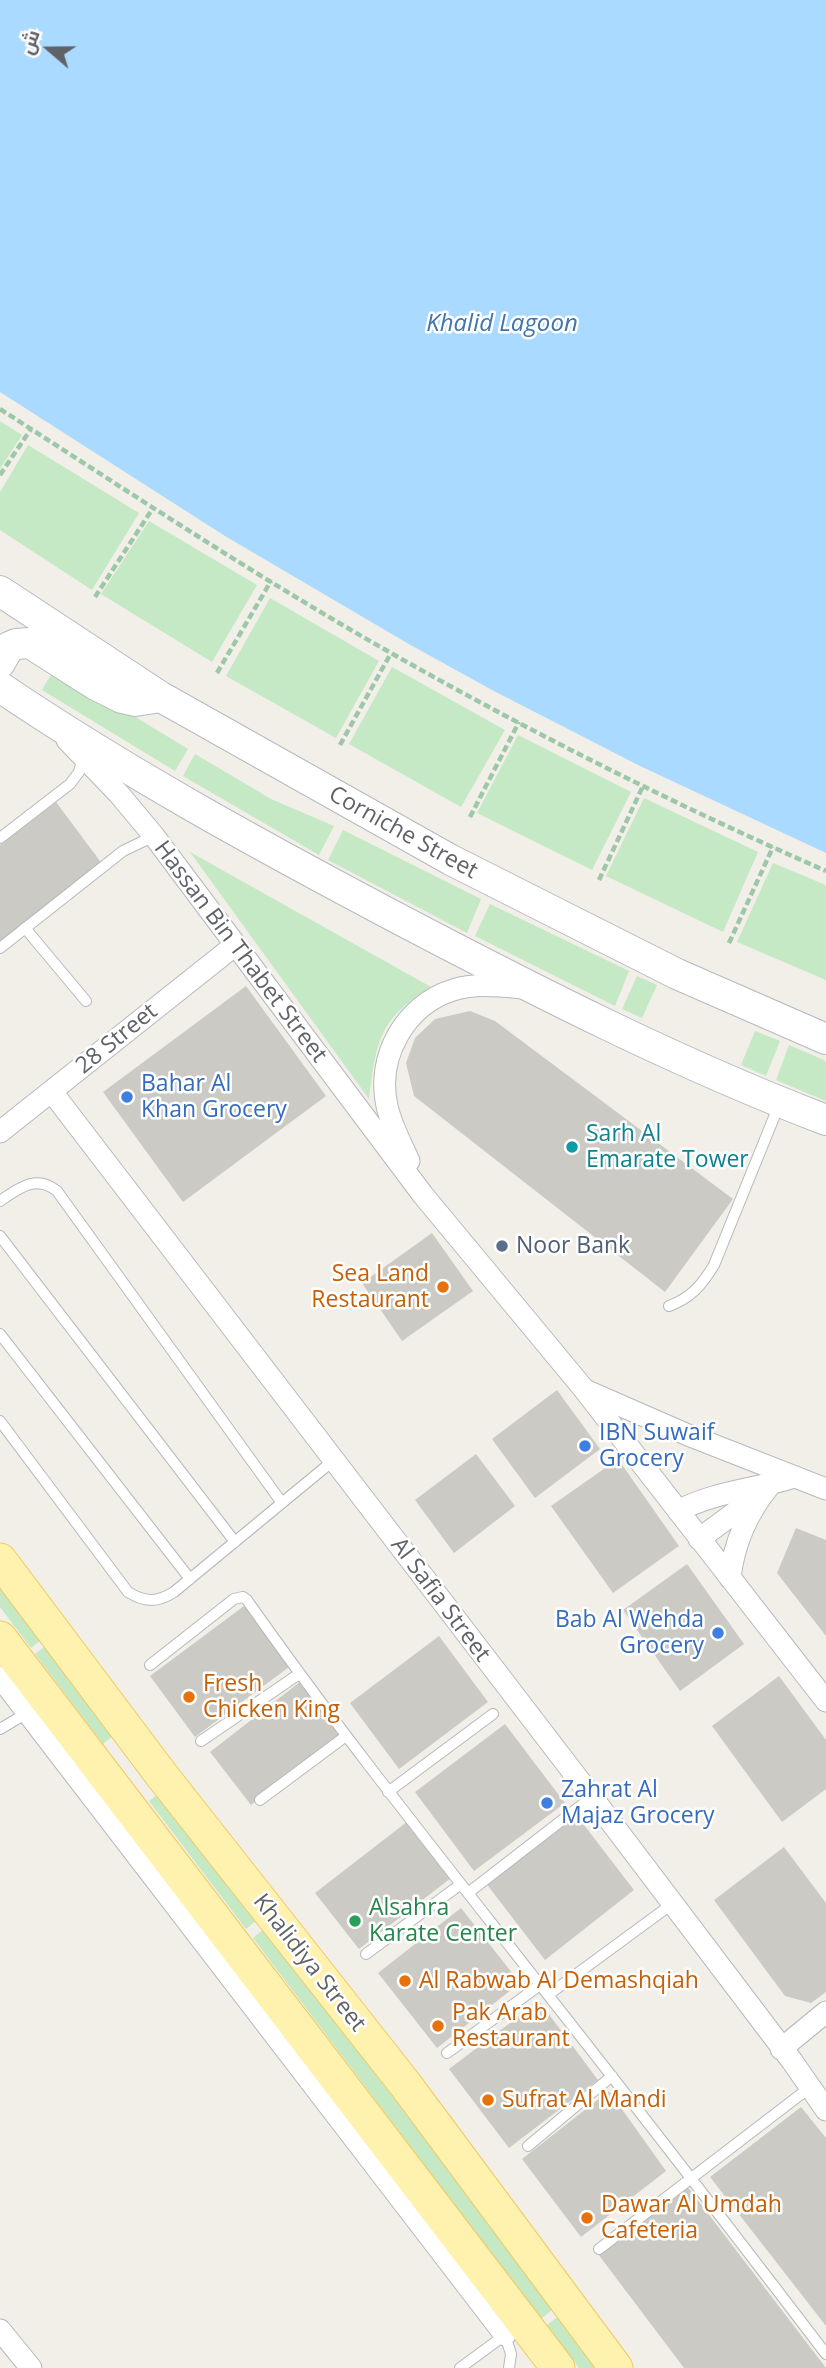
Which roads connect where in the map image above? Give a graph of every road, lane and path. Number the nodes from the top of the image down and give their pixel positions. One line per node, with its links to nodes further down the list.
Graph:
1 (0, 409): 2 (path)
2 (31, 429): 3 (path); 4 (path)
3 (0, 475)
4 (152, 508): 5 (path); 7 (path)
5 (271, 581): 8 (path); 10 (path)
6 (0, 591): 12 (main road, Corniche Street)
7 (95, 597)
8 (391, 653): 14 (path); 15 (path)
9 (0, 663): 12 (main road)
10 (217, 673)
11 (0, 687): 13 (main road)
12 (161, 696): 30 (main road, Corniche Street)
13 (47, 718): 16 (street, Hassan Bin Thabet Street); 28 (main road)
14 (519, 722): 17 (path); 18 (path)
15 (340, 746)
16 (83, 757): 19 (street, Hassan Bin Thabet Street); 20 (lane)
17 (643, 786): 21 (path); 23 (path)
18 (470, 817)
19 (154, 836): 24 (lane); 26 (street, Hassan Bin Thabet Street)
20 (0, 838)
21 (773, 848): 22 (path); 25 (path)
22 (826, 871)
23 (598, 880)
24 (25, 928): 27 (lane); 29 (lane)
25 (729, 943)
26 (234, 946): 31 (street, 28 Street); 35 (street, Hassan Bin Thabet Street)
27 (0, 948)
28 (536, 989): 32 (main road); 35 (street, Hassan Bin Thabet Street)
29 (86, 1001)
30 (826, 1039)
31 (52, 1092): 34 (street, 28 Street); 42 (street, Al Safia Street)
32 (780, 1103): 33 (main road); 38 (lane)
33 (826, 1120)
34 (0, 1132)
35 (424, 1195): 40 (street, Hassan Bin Thabet Street)
36 (0, 1201): 46 (lane)
37 (0, 1236): 49 (lane)
38 (669, 1306)
39 (0, 1334): 52 (lane)
40 (583, 1388): 43 (street); 47 (street, Hassan Bin Thabet Street)
41 (0, 1421): 52 (lane)
42 (334, 1461): 46 (lane); 64 (street, Al Safia Street)
43 (794, 1478): 44 (street); 45 (street)
44 (770, 1485): 47 (street); 48 (street); 51 (street)
45 (826, 1489)
46 (282, 1503): 49 (lane)
47 (678, 1511): 48 (street, Hassan Bin Thabet Street)
48 (699, 1539): 51 (street, Hassan Bin Thabet Street)
49 (235, 1542): 52 (lane)
50 (0, 1560): 88 (main road, Khalidiya Street)
51 (730, 1578): 57 (street, Hassan Bin Thabet Street)
52 (190, 1579)
53 (0, 1637): 87 (main road, Khalidiya Street)
54 (150, 1665): 55 (lane)
55 (299, 1674): 61 (lane); 62 (lane)
56 (0, 1677): 58 (street)
57 (826, 1701)
58 (27, 1713): 60 (lane); 82 (street)
59 (493, 1714): 63 (lane)
60 (0, 1729)
61 (346, 1736): 63 (lane); 65 (lane)
62 (201, 1741)
63 (388, 1792): 66 (lane)
64 (592, 1797): 67 (lane); 68 (street, Al Safia Street)
65 (260, 1800)
66 (461, 1884): 67 (lane); 69 (lane)
67 (468, 1893): 70 (lane)
68 (672, 1904): 71 (lane); 73 (street, Al Safia Street)
69 (366, 1954)
70 (540, 1985): 71 (lane); 74 (lane)
71 (548, 1995): 75 (lane)
72 (826, 2012): 73 (street)
73 (781, 2049): 76 (street, Al Safia Street)
74 (447, 2053)
75 (612, 2076): 78 (lane); 79 (lane)
76 (809, 2088): 77 (street, Al Safia Street); 79 (lane)
77 (826, 2110)
78 (528, 2146)
79 (692, 2179): 80 (lane); 83 (lane)
80 (599, 2249)
81 (0, 2330): 84 (street)
82 (505, 2335): 85 (lane); 86 (lane)
83 (826, 2354)
84 (31, 2368)
85 (460, 2368)
86 (509, 2368)
87 (558, 2368)
88 (616, 2368)

